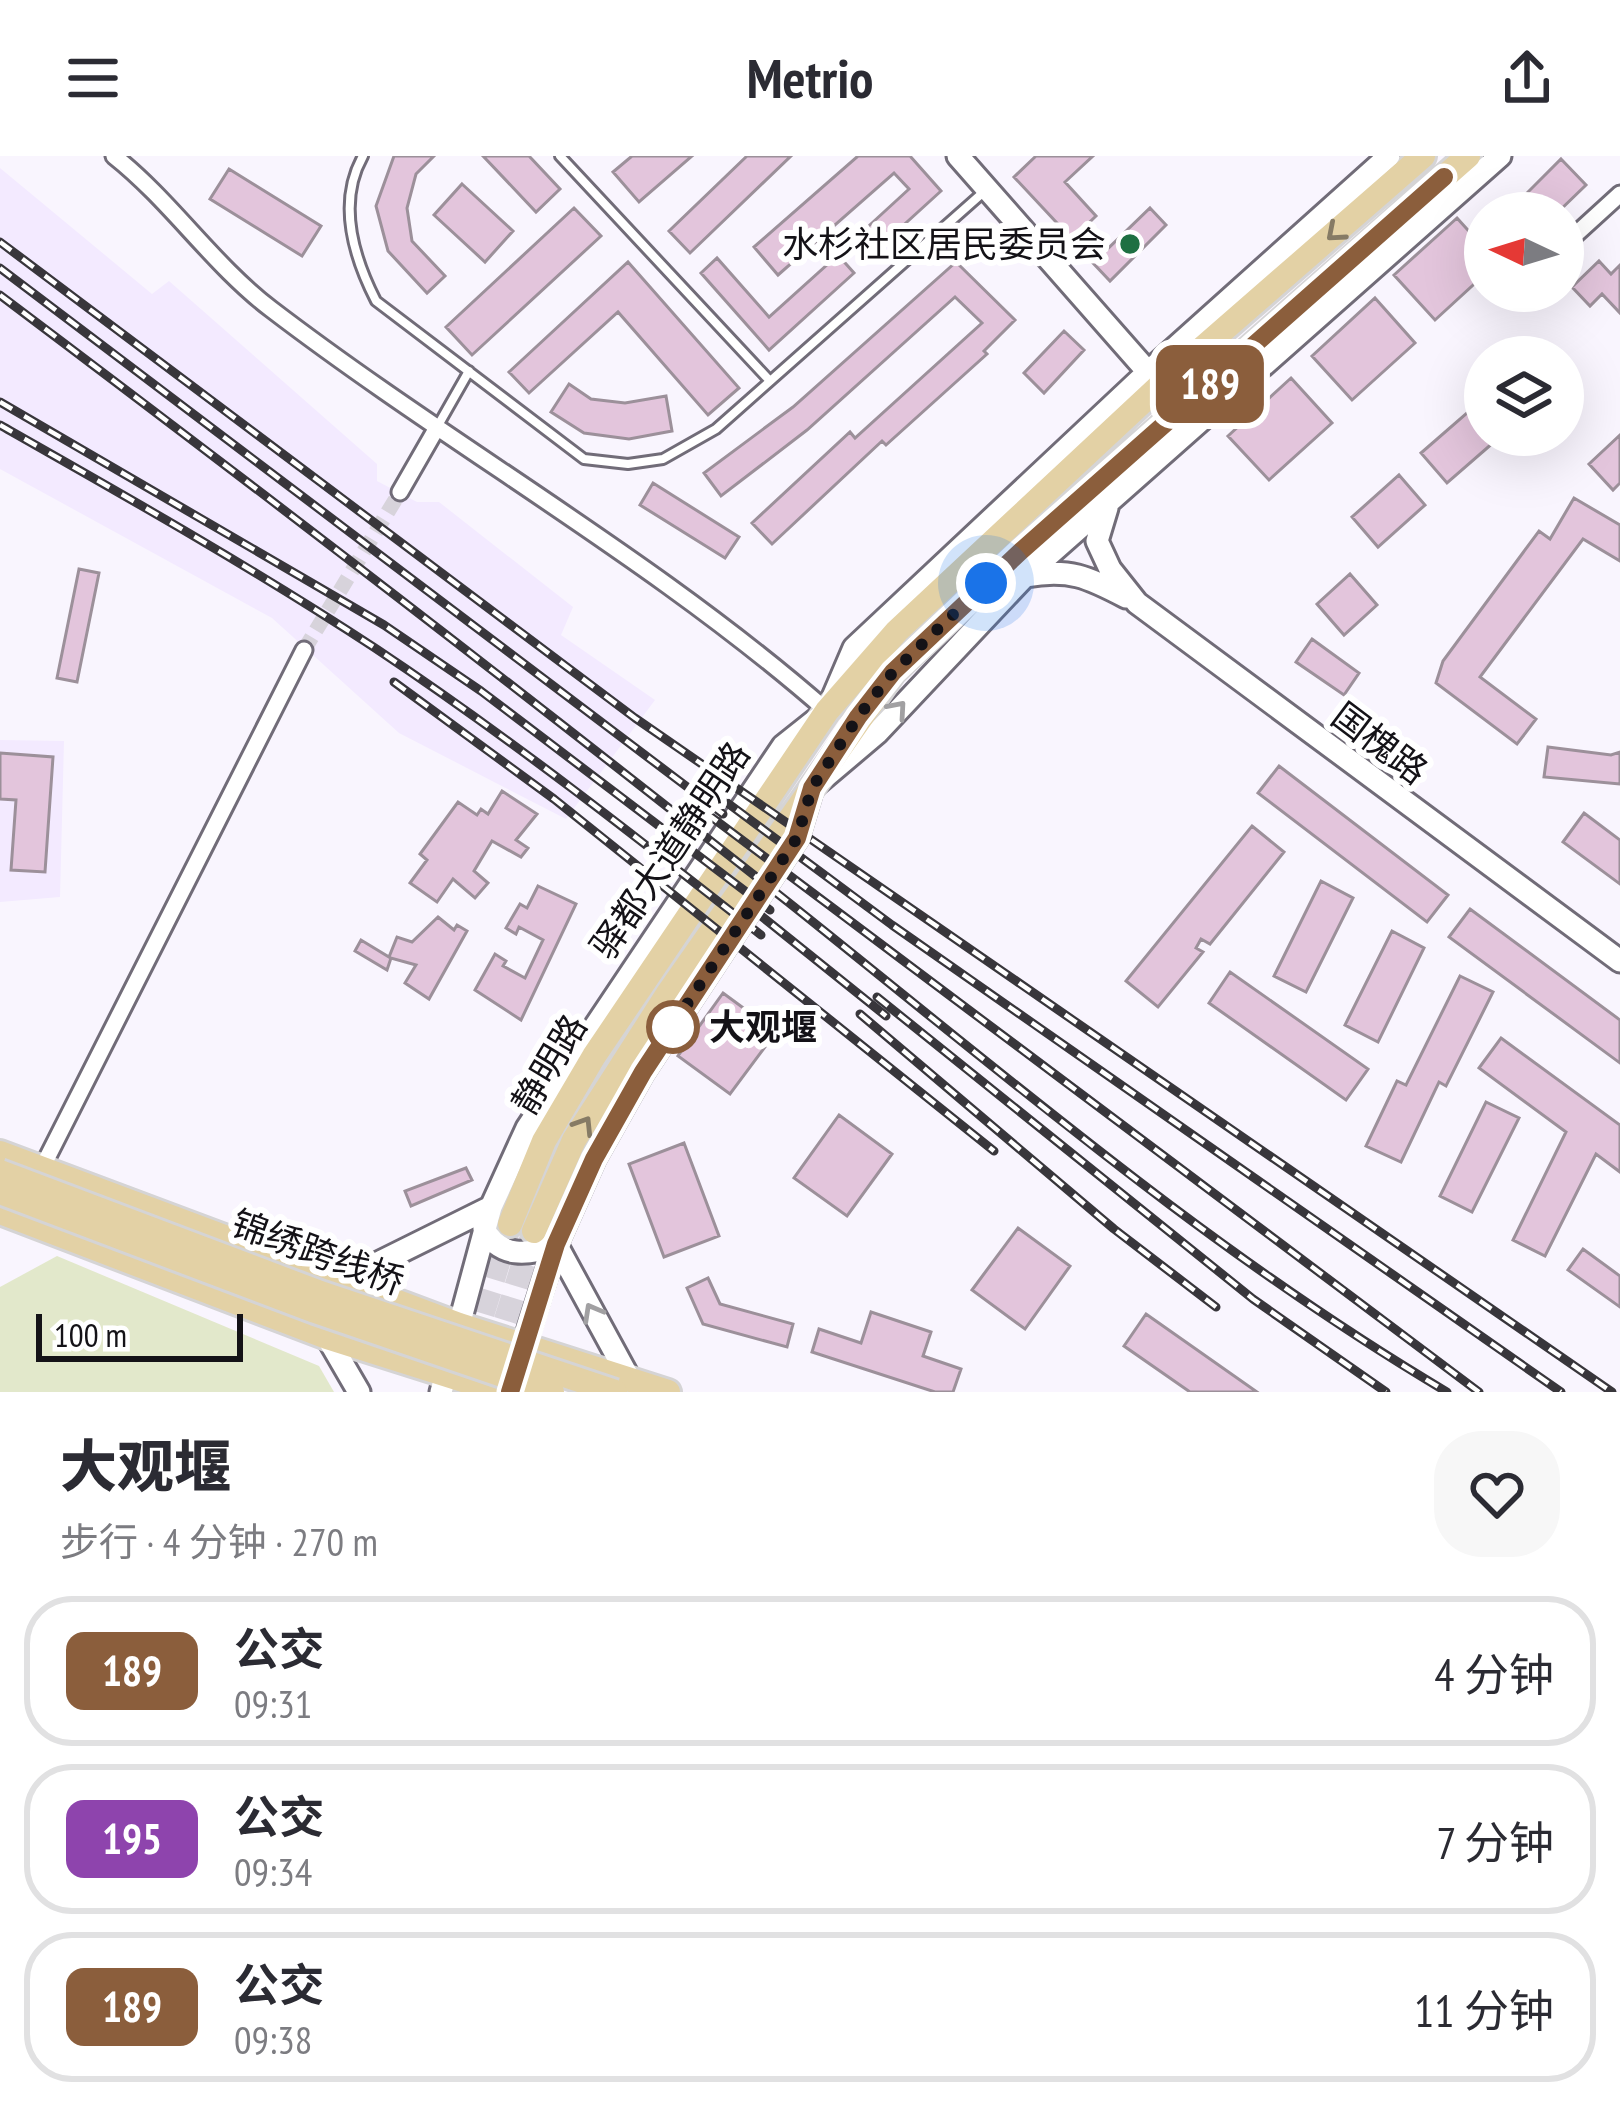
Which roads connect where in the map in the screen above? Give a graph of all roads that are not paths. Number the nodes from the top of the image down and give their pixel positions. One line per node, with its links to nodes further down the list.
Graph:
1 (114, 156): 15 (street)
2 (363, 156): 12 (lane)
3 (560, 156): 14 (lane)
4 (958, 156): 9 (street)
5 (1389, 156): 13 (street)
6 (1423, 156): 21 (main road, one-way to 21)
7 (1468, 156): 22 (main road)
8 (1500, 156): 17 (street)
9 (987, 189): 13 (street); 14 (lane)
10 (1620, 194): 11 (street)
11 (1584, 227)
12 (470, 371): 14 (lane); 15 (lane)
13 (1148, 372): 21 (street)
14 (770, 381)
15 (435, 430): 16 (street); 21 (street)
16 (400, 492)
17 (1114, 496): 18 (street); 19 (street, 国槐路)
18 (1025, 576): 19 (street); 22 (street, one-way to 18)
19 (1137, 603): 23 (street, 国槐路)
20 (304, 650): 25 (street)
21 (827, 711): 28 (main road, 静明路)
22 (812, 788): 28 (main road, 静明路, one-way to 22)
23 (1620, 961)
24 (0, 1153): 25 (main road)
25 (42, 1168): 29 (main road)
26 (0, 1172): 34 (main road, 锦绣跨线桥, bridge)
27 (2, 1213): 31 (main road); 37 (main road, 锦绣跨线桥, bridge)
28 (515, 1227): 29 (street); 30 (street); 32 (street); 34 (street, one-way to 28)
29 (326, 1274): 30 (main road)
30 (459, 1325): 32 (main road); 33 (street)
31 (328, 1337): 33 (main road); 35 (street)
32 (523, 1347): 34 (main road); 36 (street)
33 (442, 1383): 36 (main road)
34 (622, 1386): 38 (main road)
35 (358, 1392)
36 (506, 1392)
37 (552, 1392)
38 (668, 1392)

